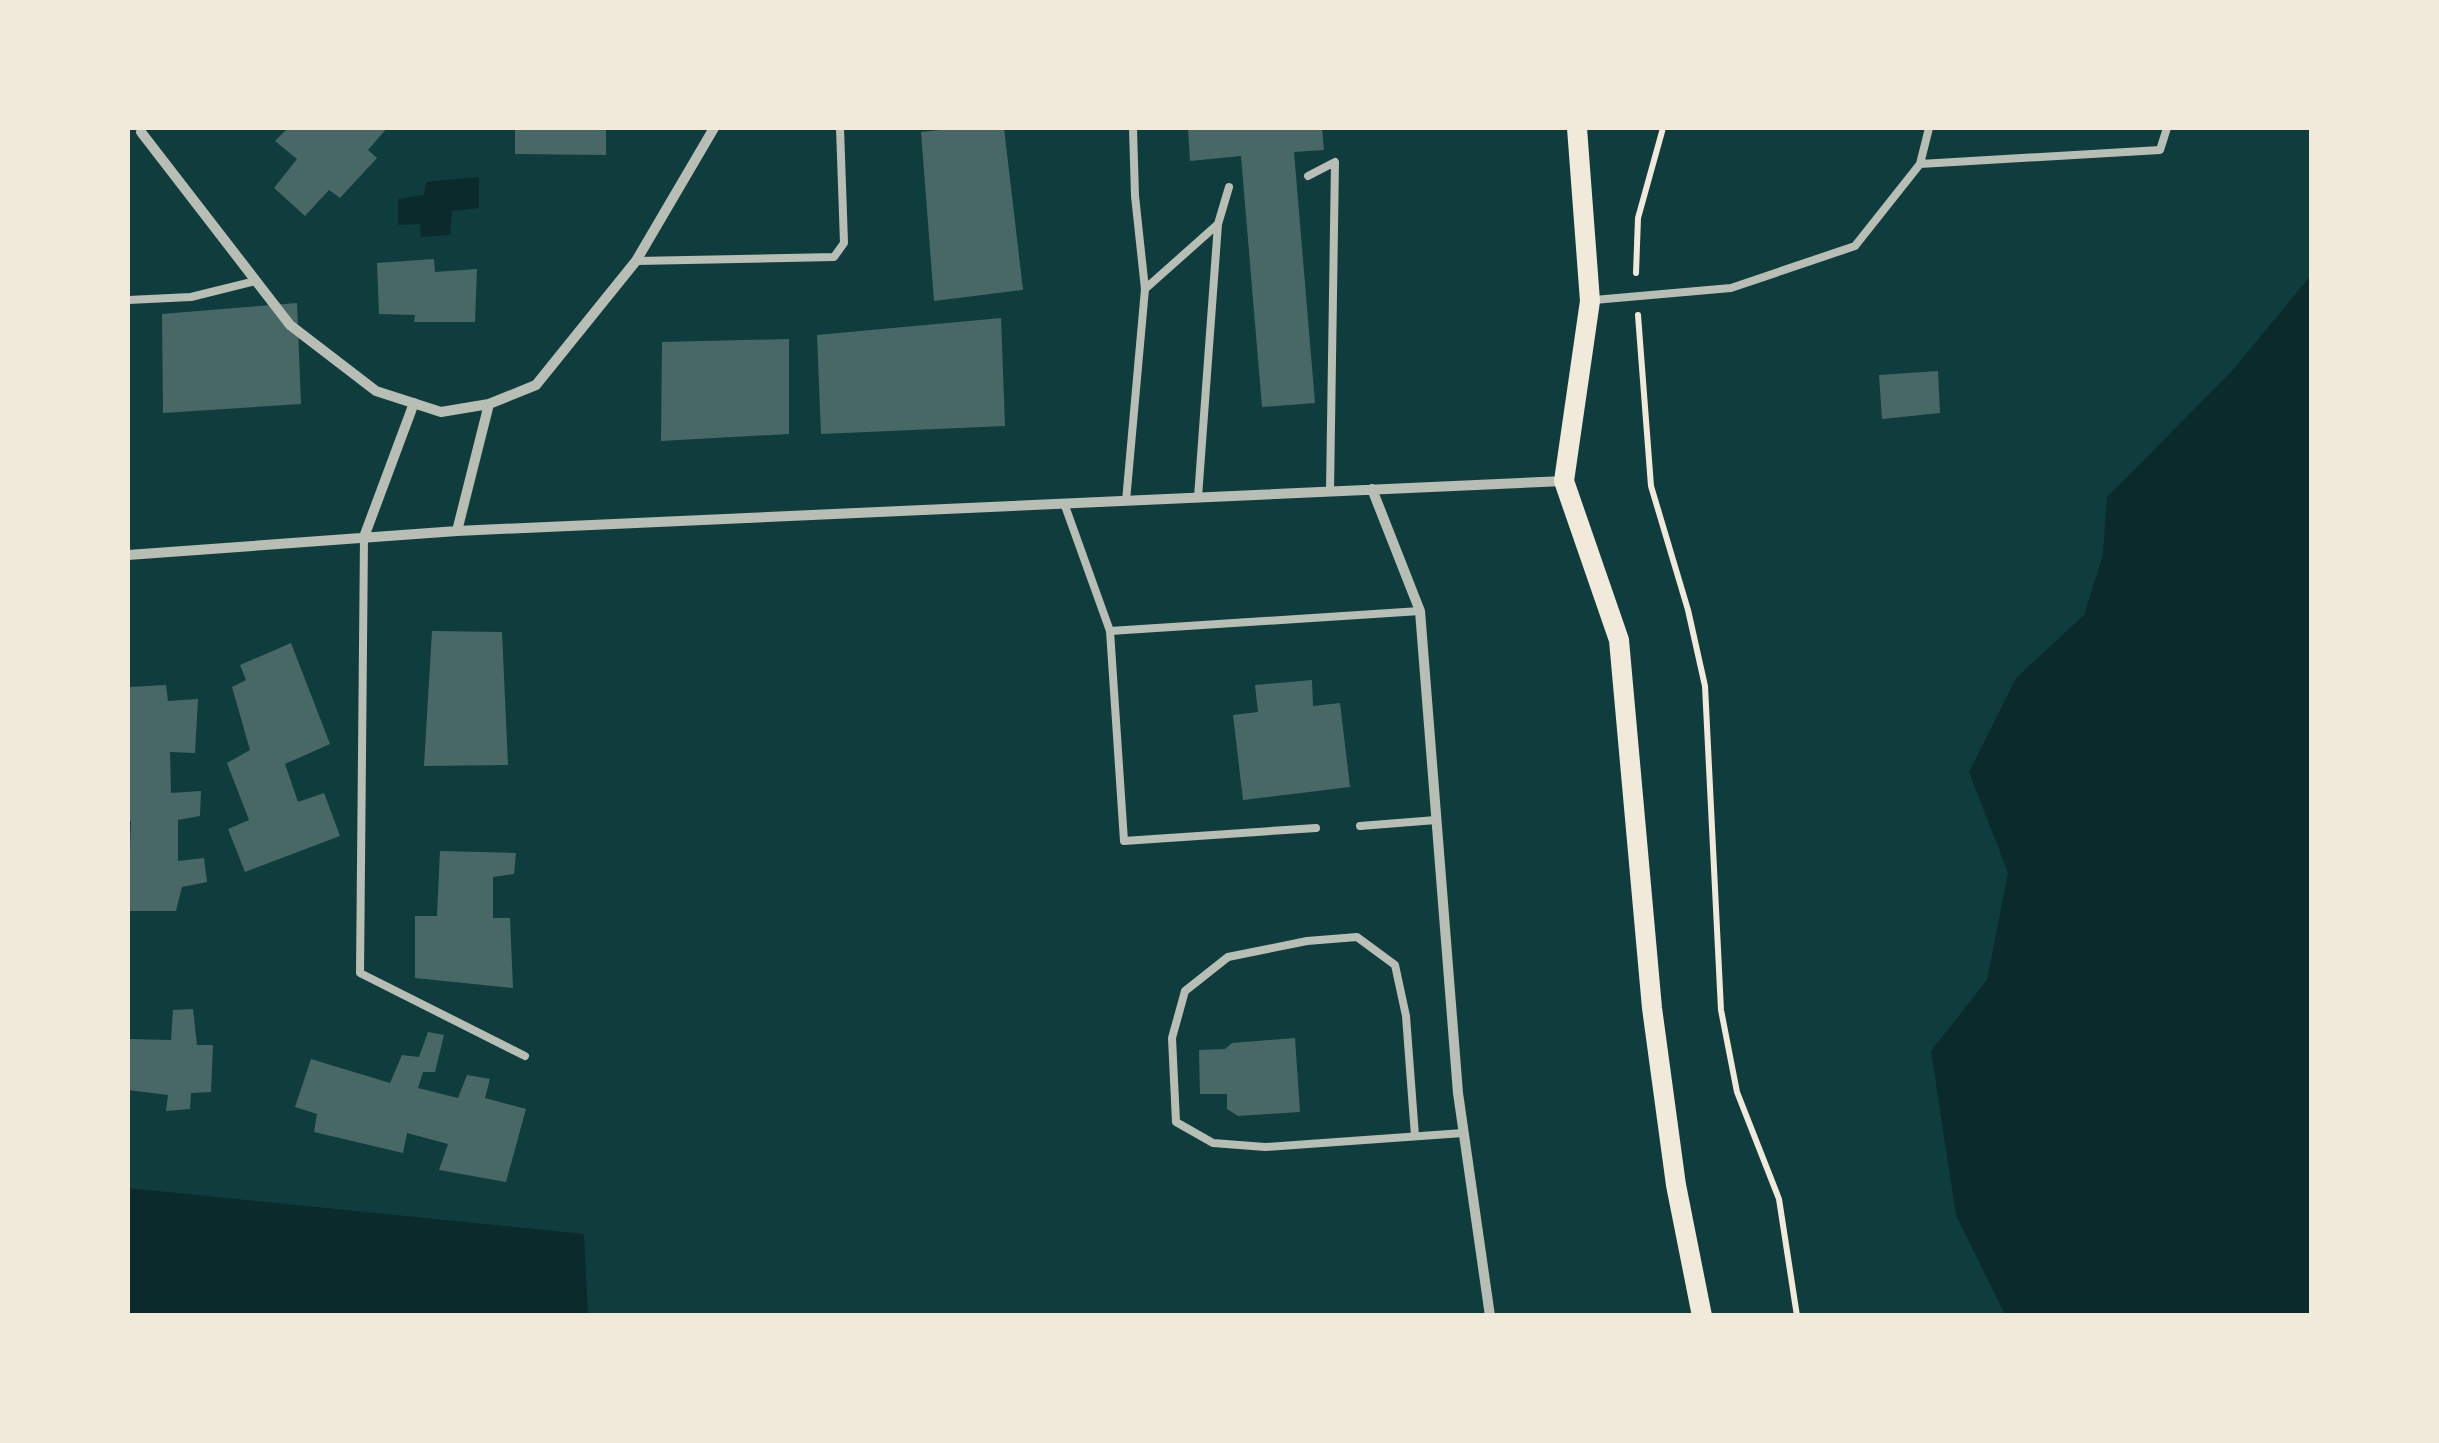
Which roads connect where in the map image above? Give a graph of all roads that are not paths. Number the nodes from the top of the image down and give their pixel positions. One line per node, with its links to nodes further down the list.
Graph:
1 (714, 128): 12 (street)
2 (840, 128): 12 (lane)
3 (1132, 128): 14 (lane)
4 (1577, 128): 16 (main road)
5 (1929, 128): 8 (lane)
6 (2167, 128): 8 (lane)
7 (139, 130): 13 (street)
8 (1920, 164): 16 (lane)
9 (1308, 176): 21 (lane)
10 (1230, 186): 11 (lane)
11 (1218, 224): 14 (lane); 22 (lane)
12 (636, 262): 18 (street)
13 (256, 280): 15 (lane); 17 (street)
14 (1145, 289): 23 (lane)
15 (128, 300)
16 (1590, 301): 19 (main road)
17 (414, 403): 18 (street); 26 (street)
18 (488, 404): 25 (street)
19 (1564, 480): 20 (street); 37 (main road)
20 (1372, 490): 21 (street); 28 (street)
21 (1330, 491): 22 (street)
22 (1198, 497): 23 (street)
23 (1126, 501): 24 (street)
24 (1064, 503): 25 (street); 29 (lane)
25 (458, 531): 26 (street)
26 (364, 537): 27 (street); 33 (lane)
27 (128, 555)
28 (1420, 611): 29 (lane); 30 (street)
29 (1110, 632): 32 (lane)
30 (1436, 820): 31 (lane); 34 (street)
31 (1360, 826)
32 (1316, 828)
33 (524, 1056)
34 (1463, 1133): 35 (lane); 36 (street)
35 (1416, 1136): 35 (lane)
36 (1490, 1316)
37 (1702, 1316)

